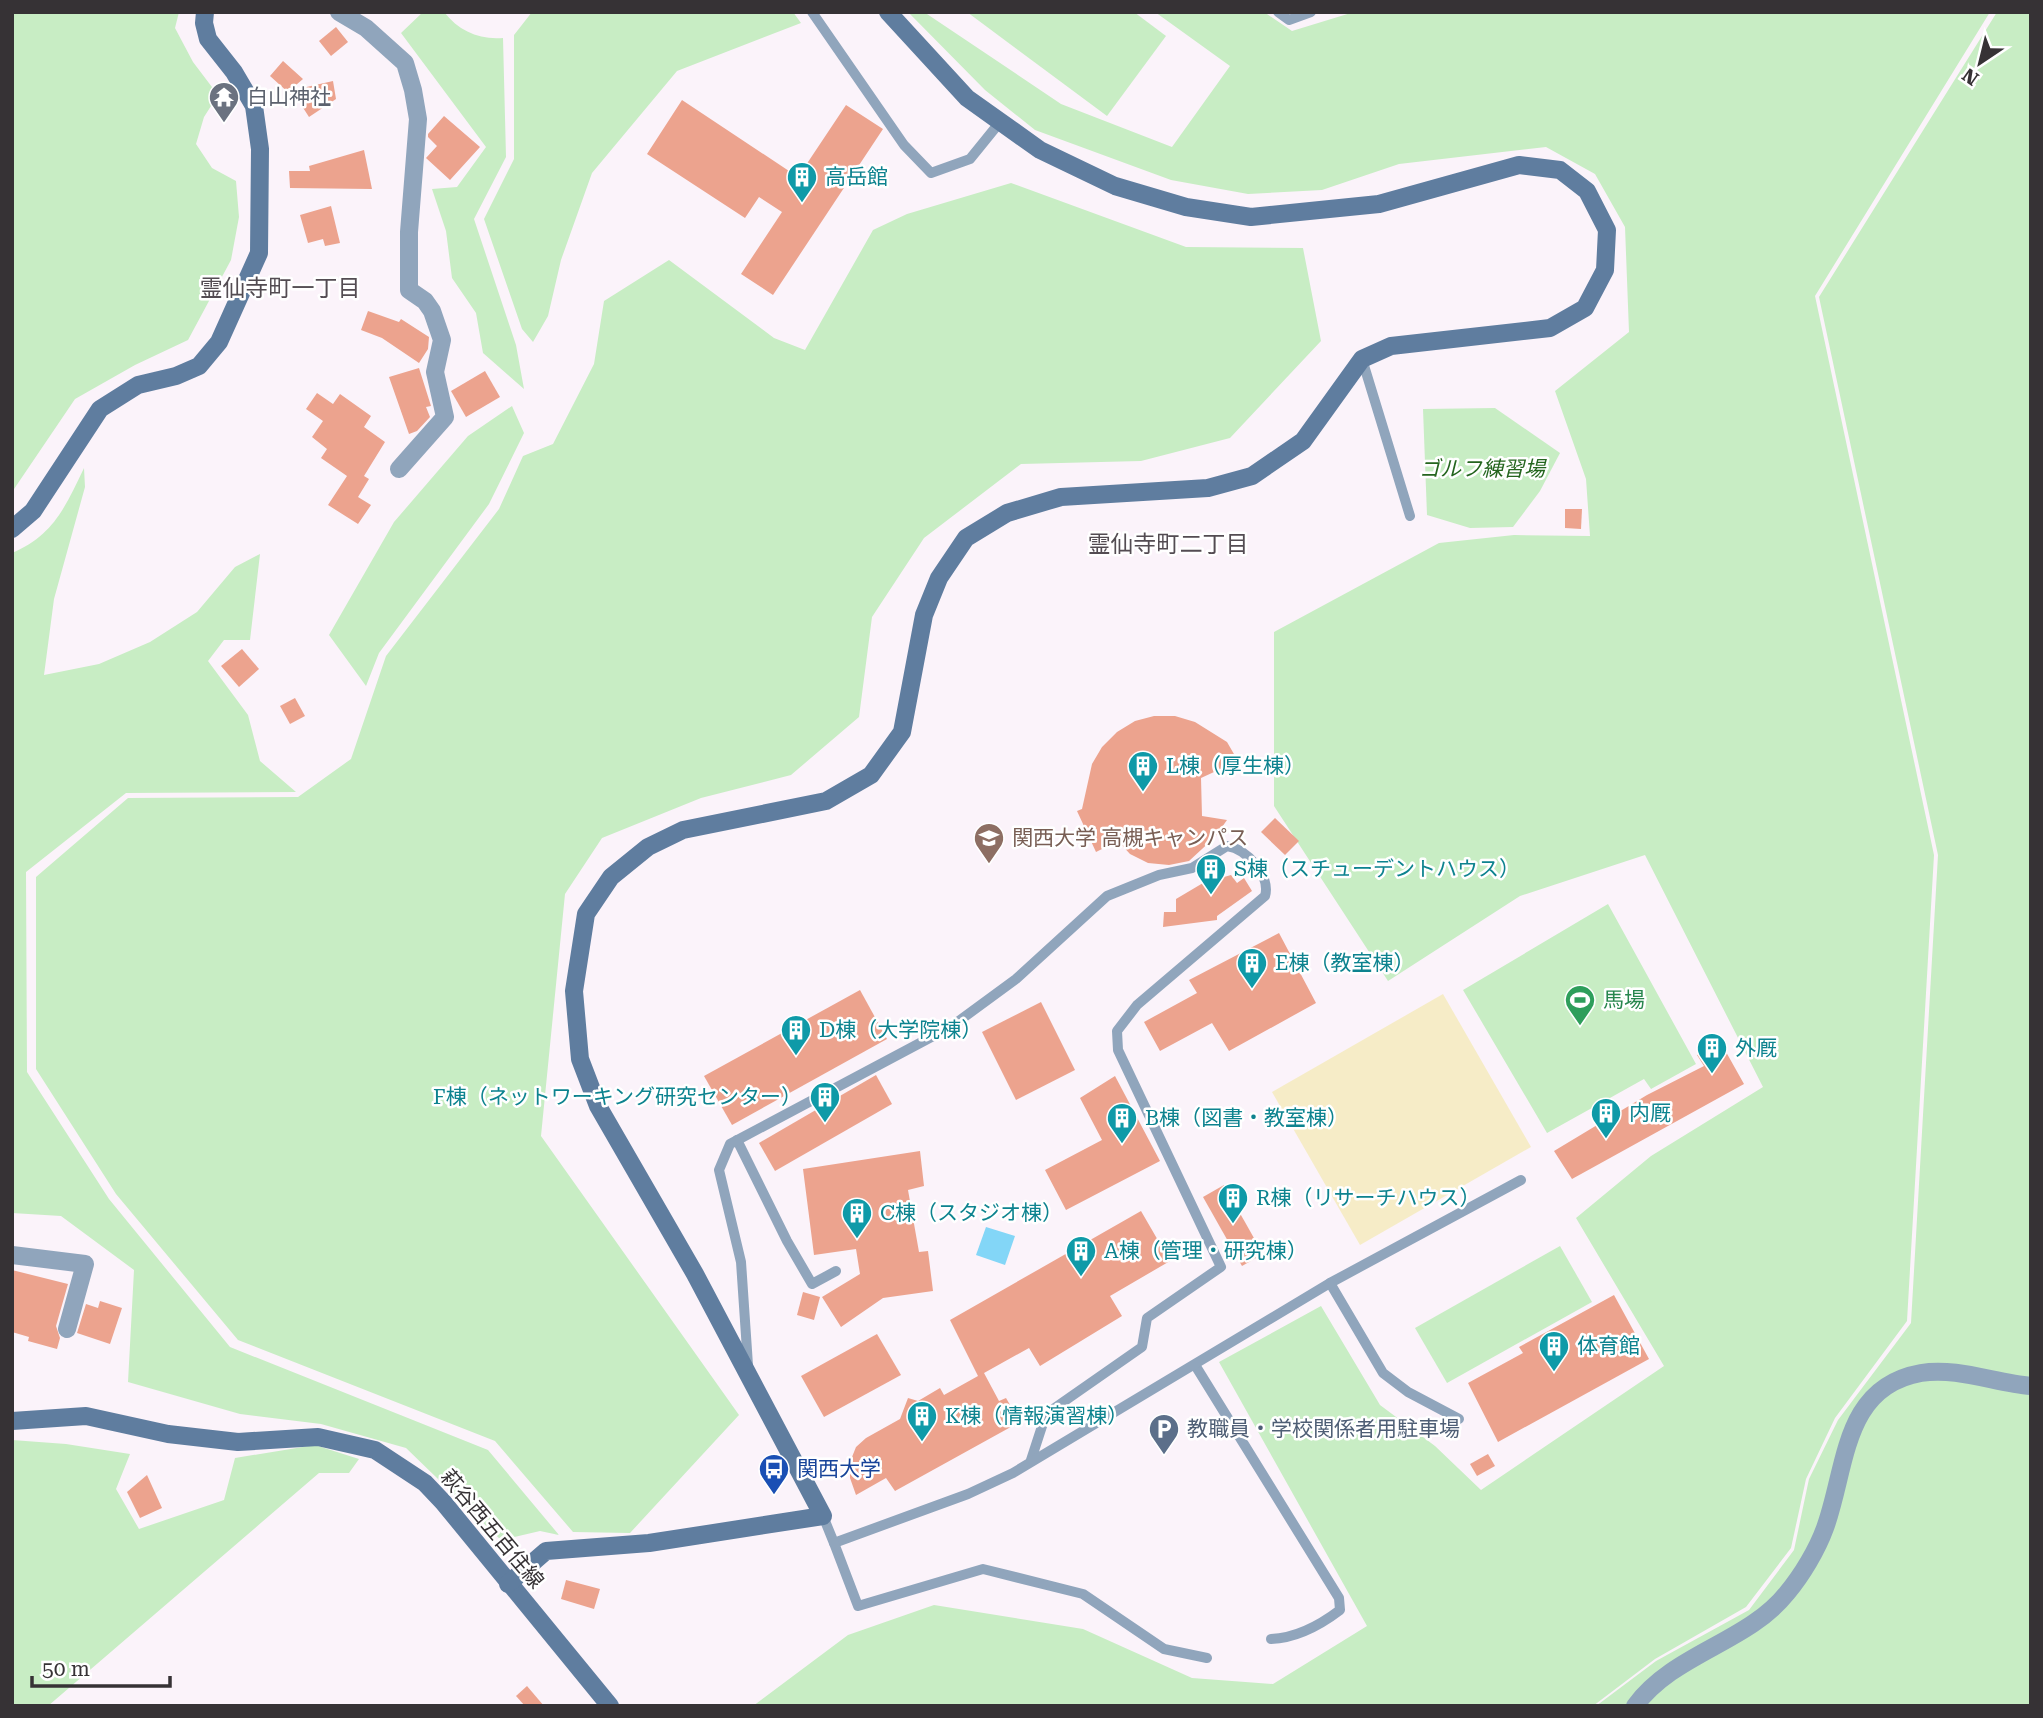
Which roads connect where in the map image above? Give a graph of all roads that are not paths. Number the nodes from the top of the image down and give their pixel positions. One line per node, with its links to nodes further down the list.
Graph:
1 (205, 12): 11 (street)
2 (339, 12): 9 (street)
3 (812, 12): 7 (lane)
4 (888, 12): 7 (street)
5 (1278, 12): 6 (lane)
6 (1311, 12)
7 (1000, 122): 8 (street)
8 (1362, 359): 10 (lane); 19 (street)
9 (399, 469)
10 (1410, 516)
11 (12, 529)
12 (737, 1140): 15 (lane); 19 (lane); 23 (lane)
13 (1521, 1180): 16 (lane)
14 (12, 1255): 17 (street)
15 (836, 1270)
16 (1330, 1283): 18 (lane); 21 (lane)
17 (67, 1329)
18 (1195, 1365): 23 (lane); 27 (lane)
19 (749, 1376): 24 (street)
20 (2031, 1387): 30 (street)
21 (1459, 1419)
22 (12, 1421): 26 (street, 萩谷西五百住線)
23 (1031, 1460): 25 (lane)
24 (822, 1516): 25 (lane); 26 (street)
25 (834, 1543): 28 (lane)
26 (508, 1584): 29 (street, 萩谷西五百住線)
27 (1271, 1639)
28 (1207, 1658)
29 (610, 1706)
30 (1635, 1706)

